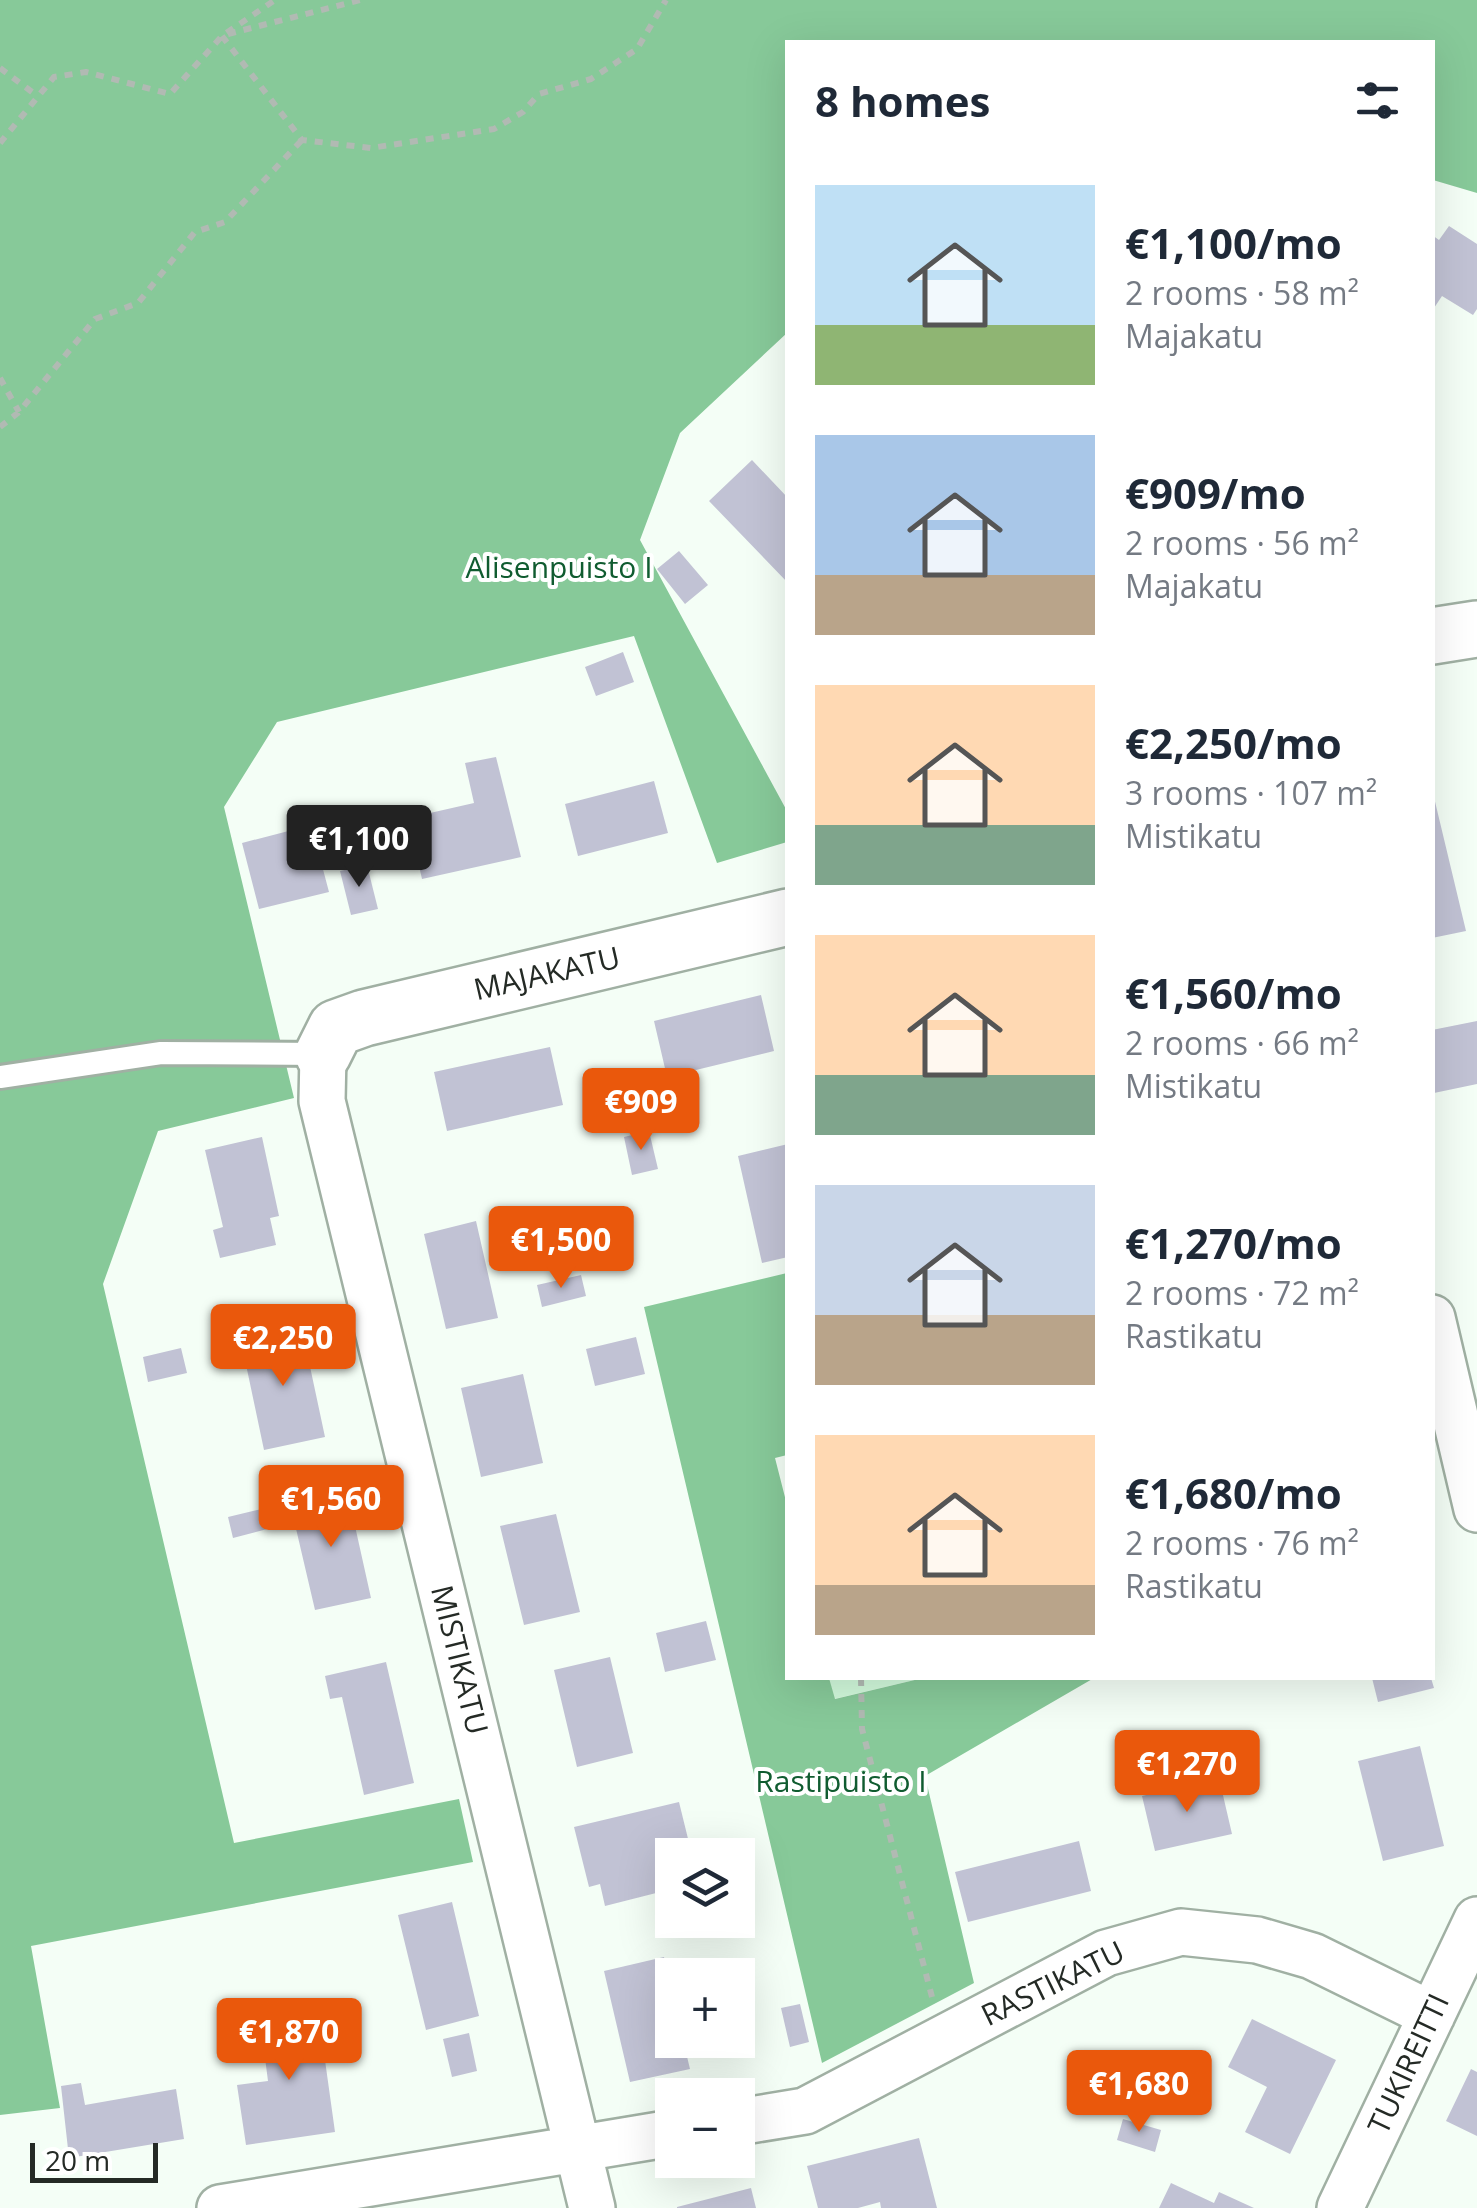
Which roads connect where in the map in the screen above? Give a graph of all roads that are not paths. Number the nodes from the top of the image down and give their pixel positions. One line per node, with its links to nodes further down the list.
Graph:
1 (1477, 630): 2 (street)
2 (1435, 636)
3 (785, 918): 4 (street, MAJAKATU)
4 (323, 1054): 5 (lane); 13 (street, MISTIKATU)
5 (0, 1076)
6 (1435, 1326): 7 (street)
7 (1467, 1416): 8 (street)
8 (1477, 1509)
9 (1477, 1920): 10 (street, TUKIREITTI)
10 (1432, 2015): 11 (street, RASTIKATU); 16 (street, TUKIREITTI)
11 (755, 2119)
12 (655, 2136): 13 (street)
13 (579, 2149): 14 (street); 15 (street, MISTIKATU)
14 (220, 2208)
15 (592, 2208)
16 (1340, 2208)

